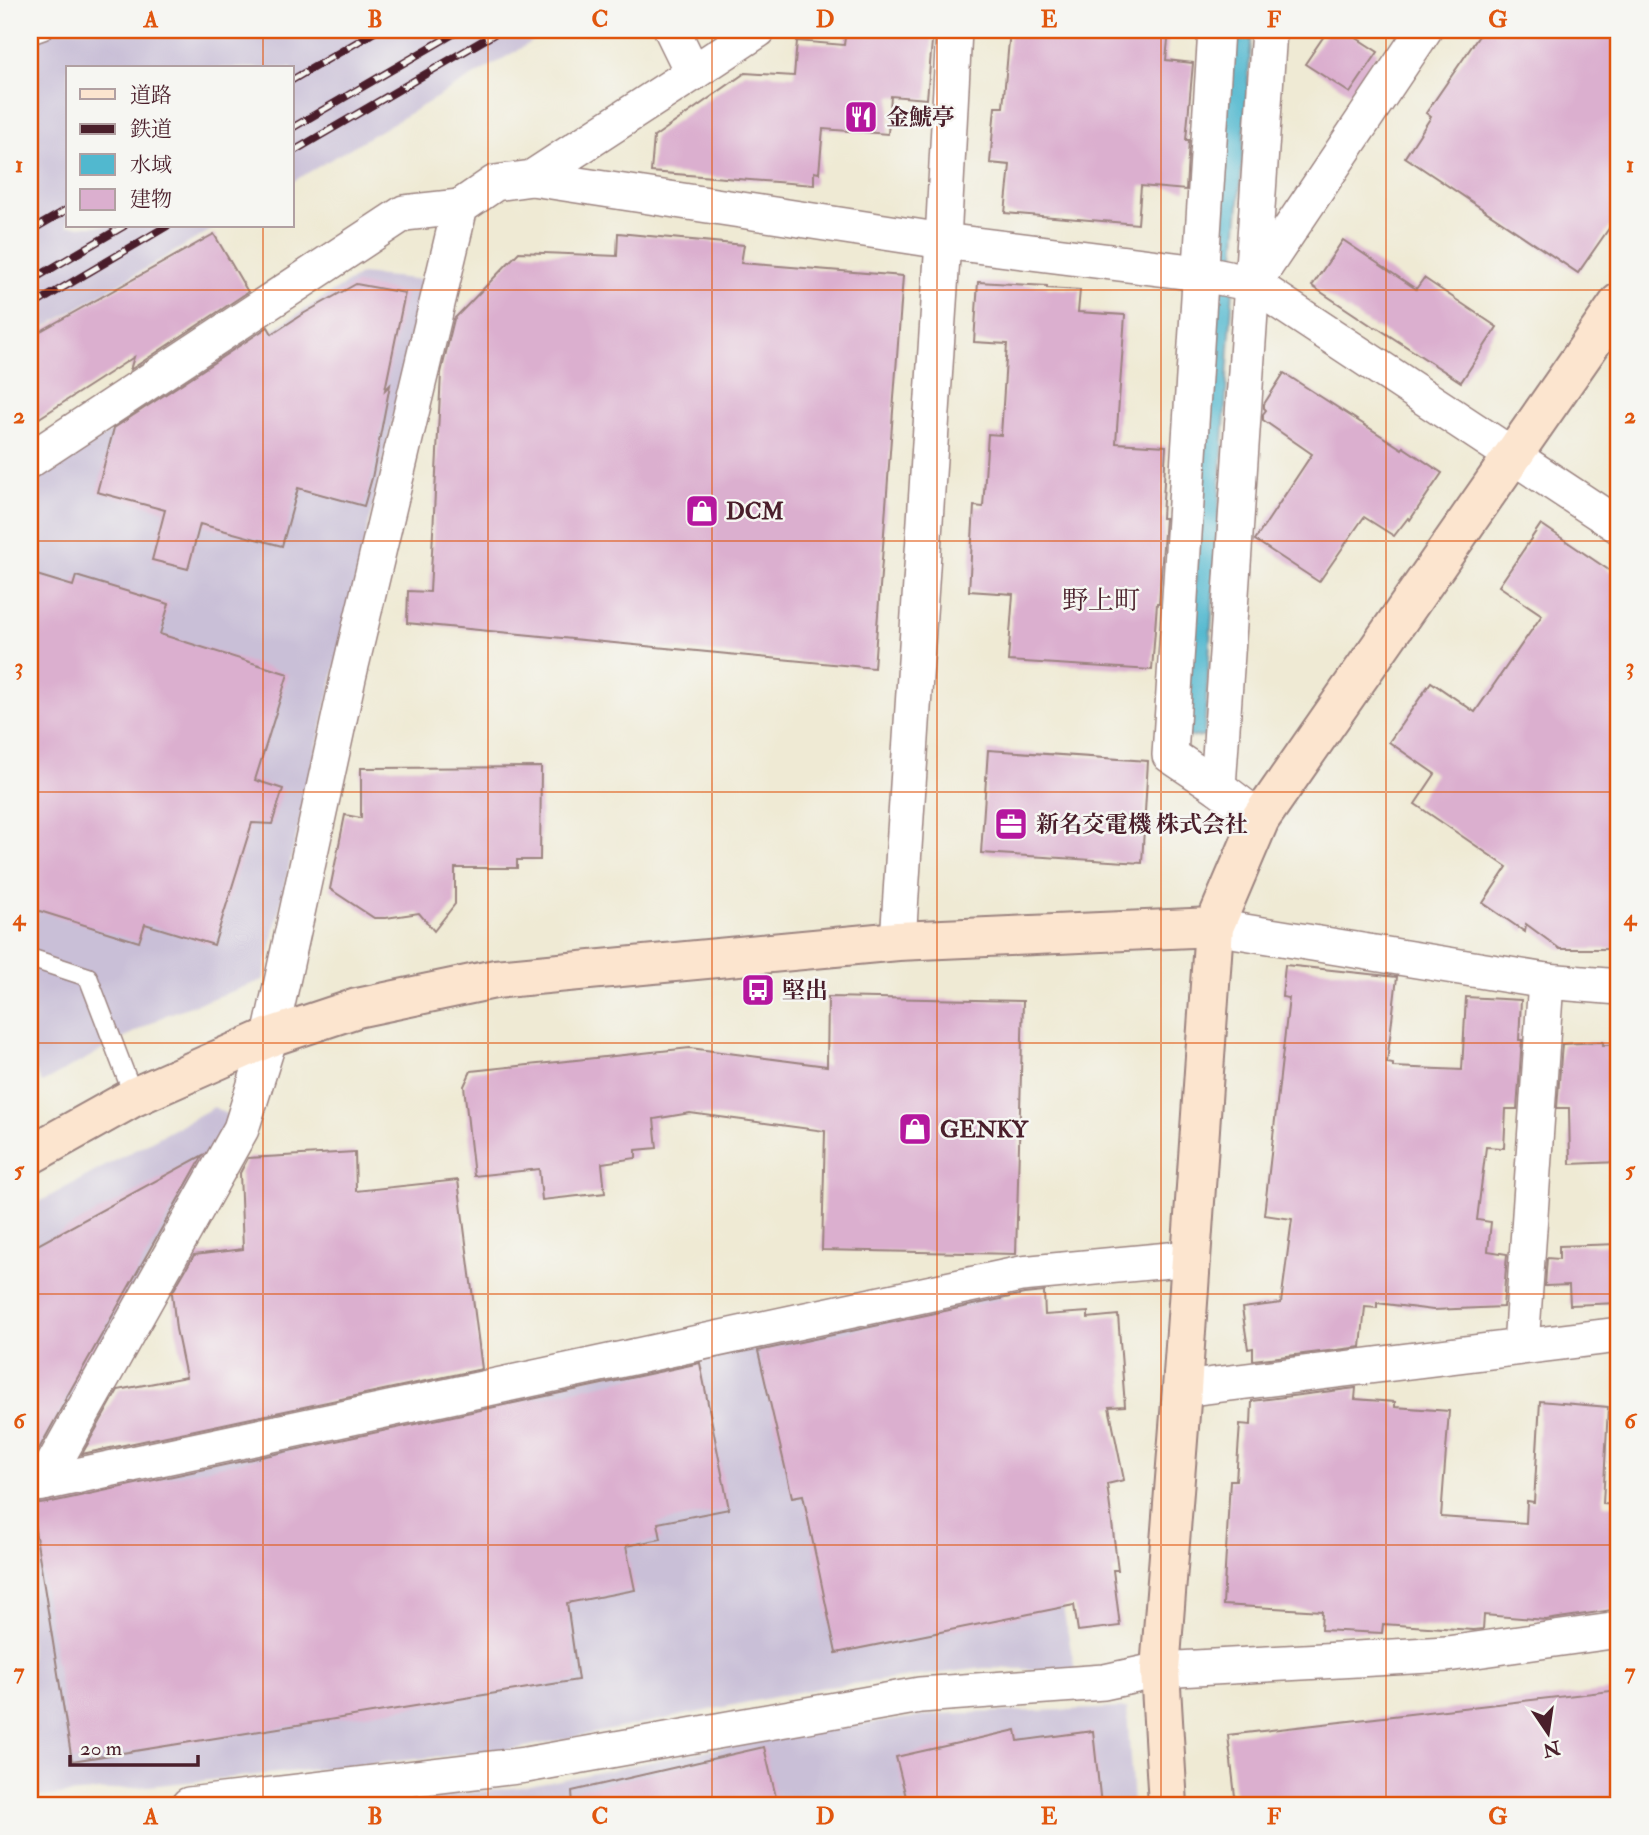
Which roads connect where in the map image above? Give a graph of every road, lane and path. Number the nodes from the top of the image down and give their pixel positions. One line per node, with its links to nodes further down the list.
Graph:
1 (44, 30): 8 (lane)
2 (672, 30): 9 (street)
3 (758, 30): 9 (street)
4 (954, 30): 12 (street)
5 (1216, 30): 13 (street)
6 (1269, 30): 13 (street)
7 (1424, 30): 13 (street)
8 (30, 35)
9 (693, 73): 10 (street)
10 (532, 178): 11 (street); 12 (street)
11 (460, 207): 16 (street); 25 (street)
12 (943, 241): 13 (street); 21 (street)
13 (1226, 278): 15 (street); 18 (street); 18 (street)
14 (1619, 303): 15 (street)
15 (1514, 456): 17 (street); 19 (street)
16 (30, 460)
17 (1619, 526)
18 (1218, 787): 19 (street)
19 (1260, 819): 20 (street)
20 (1214, 928): 21 (street); 23 (street); 28 (street)
21 (898, 941): 25 (street)
22 (30, 958): 26 (lane)
23 (1546, 981): 24 (street); 30 (street)
24 (1619, 987)
25 (270, 1037): 26 (street); 32 (street)
26 (134, 1097): 27 (street)
27 (30, 1154)
28 (1191, 1258): 31 (street); 32 (street)
29 (1619, 1335): 30 (street)
30 (1521, 1346): 31 (street)
31 (1182, 1389): 34 (street)
32 (36, 1484)
33 (1619, 1630): 34 (street)
34 (1160, 1670): 35 (street); 36 (street)
35 (189, 1805)
36 (1168, 1805)

